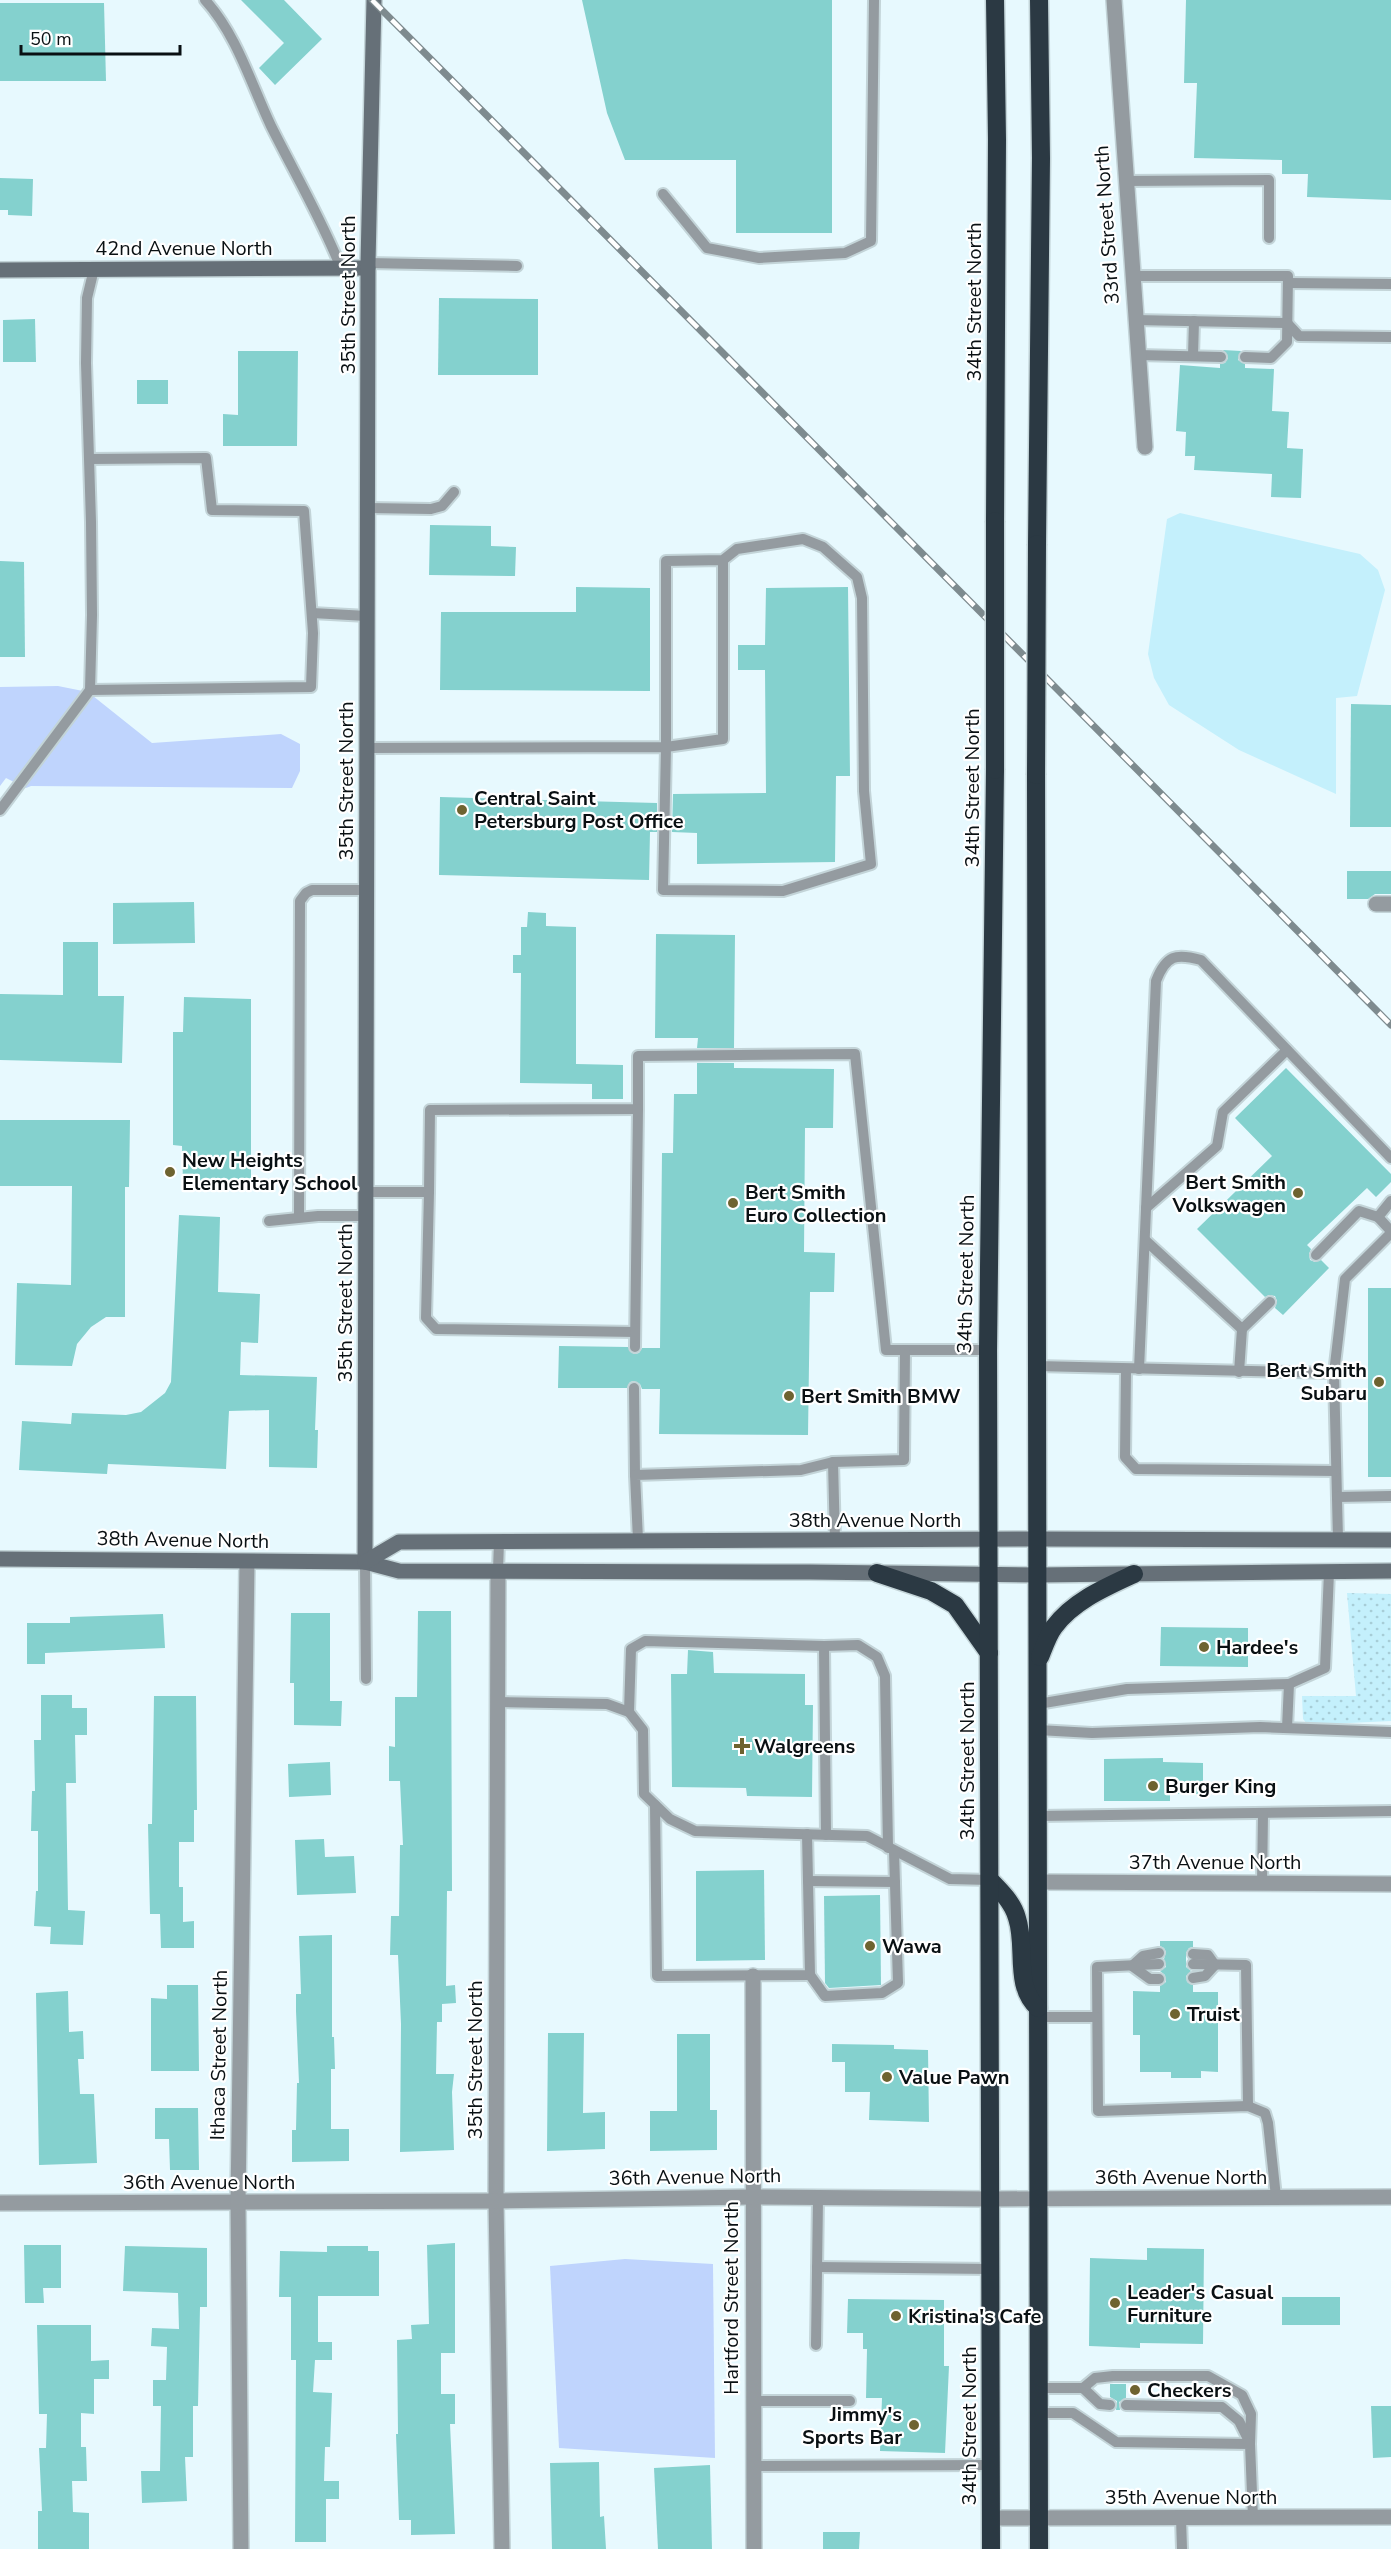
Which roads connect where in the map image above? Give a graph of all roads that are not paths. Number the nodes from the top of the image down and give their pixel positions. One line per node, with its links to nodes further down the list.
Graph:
1 (205, 0): 12 (lane)
2 (374, 0): 10 (main road, 35th Street North)
3 (874, 0): 8 (lane)
4 (995, 0): 57 (highway, 34th Street North, bridge)
5 (1039, 0): 58 (highway, bridge)
6 (1114, 0): 7 (street, 33rd Street North)
7 (1125, 181): 9 (lane); 15 (street, 33rd Street North)
8 (663, 194)
9 (1269, 238)
10 (368, 265): 11 (lane); 12 (main road, 42nd Avenue North); 29 (main road, 35th Street North)
11 (517, 267)
12 (341, 268): 13 (main road, 42nd Avenue North)
13 (94, 269): 14 (main road, 42nd Avenue North); 27 (lane)
14 (0, 270)
15 (1132, 276): 16 (lane); 18 (street, 33rd Street North)
16 (1288, 284): 17 (lane); 20 (lane)
17 (1391, 284)
18 (1135, 320): 19 (lane); 22 (street, 33rd Street North)
19 (1194, 321): 20 (lane); 23 (lane)
20 (1287, 323): 21 (lane); 25 (lane)
21 (1391, 338)
22 (1138, 355): 23 (lane); 26 (street, 33rd Street North)
23 (1193, 356): 24 (lane)
24 (1221, 357)
25 (1245, 357)
26 (1145, 447)
27 (90, 459): 31 (lane); 33 (lane)
28 (454, 492): 29 (lane)
29 (368, 508): 32 (main road, 35th Street North)
30 (723, 560): 34 (lane); 34 (lane); 34 (lane)
31 (312, 613): 32 (lane); 33 (lane)
32 (368, 616): 35 (main road, 35th Street North)
33 (90, 690): 36 (lane)
34 (666, 747): 35 (lane)
35 (367, 748): 37 (main road, 35th Street North)
36 (0, 810)
37 (367, 890): 41 (main road, 35th Street North); 46 (lane)
38 (1287, 1050): 40 (lane); 44 (lane); 44 (lane)
39 (638, 1109): 42 (lane); 54 (lane); 56 (lane)
40 (1391, 1158)
41 (366, 1192): 42 (lane); 45 (main road, 35th Street North)
42 (429, 1192): 54 (lane)
43 (1391, 1201): 47 (lane)
44 (1146, 1209): 50 (lane)
45 (366, 1216): 46 (lane); 78 (main road, 35th Street North)
46 (299, 1217): 48 (lane)
47 (1378, 1217): 49 (lane); 51 (lane)
48 (269, 1221)
49 (1391, 1232): 62 (lane)
50 (1145, 1240): 53 (lane); 60 (lane)
51 (1316, 1255)
52 (1270, 1302): 53 (lane)
53 (1242, 1329): 61 (lane)
54 (635, 1332): 55 (lane)
55 (635, 1347)
56 (905, 1350): 57 (lane); 64 (lane)
57 (988, 1350): 71 (highway, 34th Street North)
58 (1036, 1366): 59 (lane); 69 (highway)
59 (1126, 1369): 60 (lane); 65 (lane)
60 (1139, 1369): 61 (lane)
61 (1239, 1372): 62 (lane)
62 (1334, 1373): 65 (lane)
63 (634, 1388): 66 (lane)
64 (833, 1462): 66 (lane); 75 (lane)
65 (1336, 1471): 68 (lane)
66 (635, 1475): 70 (lane)
67 (1391, 1496): 68 (lane)
68 (1337, 1497): 72 (lane)
69 (1037, 1539): 71 (main road, 38th Avenue North); 72 (main road, 38th Avenue North); 85 (highway)
70 (638, 1540): 74 (main road, 38th Avenue North); 75 (main road, 38th Avenue North)
71 (988, 1540): 75 (main road, 38th Avenue North); 84 (highway, 34th Street North)
72 (1338, 1540): 73 (main road, 38th Avenue North)
73 (1391, 1540)
74 (498, 1541): 78 (main road, 38th Avenue North); 79 (lane)
75 (834, 1541)
76 (0, 1559): 77 (main road, 38th Avenue North)
77 (247, 1562): 78 (main road, 38th Avenue North); 128 (street, Ithaca Street North)
78 (365, 1562): 79 (main road, 38th Avenue North); 89 (lane)
79 (498, 1571): 82 (main road, 38th Avenue North); 91 (street, 35th Street North)
80 (1391, 1571): 81 (main road, 38th Avenue North)
81 (1329, 1572): 83 (main road, 38th Avenue North); 90 (lane)
82 (877, 1573): 84 (main road, 38th Avenue North); 87 (highway)
83 (1134, 1574): 85 (main road, 38th Avenue North); 88 (highway)
84 (988, 1575): 85 (main road, 38th Avenue North); 87 (highway, 34th Street North)
85 (1038, 1575): 88 (highway)
86 (824, 1646): 93 (lane); 102 (lane); 103 (lane)
87 (989, 1653): 104 (highway, 34th Street North)
88 (1038, 1661): 92 (highway)
89 (366, 1679)
90 (1289, 1684): 92 (lane); 94 (lane)
91 (498, 1702): 93 (lane); 127 (street, 35th Street North)
92 (1038, 1704): 95 (highway)
93 (629, 1712): 97 (lane)
94 (1287, 1728): 95 (lane); 96 (lane)
95 (1038, 1730): 100 (highway)
96 (1391, 1732)
97 (655, 1805): 101 (lane); 115 (lane)
98 (1391, 1811): 99 (lane)
99 (1263, 1814): 100 (lane); 108 (lane)
100 (1038, 1816): 107 (highway)
101 (807, 1834): 102 (lane); 105 (lane)
102 (826, 1835): 103 (lane)
103 (891, 1849): 104 (lane); 106 (lane)
104 (990, 1880): 118 (highway); 126 (highway, 34th Street North)
105 (808, 1881): 106 (lane); 114 (lane)
106 (895, 1881): 114 (lane)
107 (1038, 1881): 108 (street, 37th Avenue North); 118 (highway)
108 (1262, 1883): 109 (street, 37th Avenue North)
109 (1391, 1884)
110 (1160, 1959): 113 (lane)
111 (1193, 1959): 112 (lane)
112 (1215, 1965): 116 (lane); 120 (lane)
113 (1132, 1966): 117 (lane); 119 (lane)
114 (810, 1975): 115 (lane)
115 (753, 1976): 121 (street, Hartford Street North)
116 (1193, 1978)
117 (1160, 1979)
118 (1038, 2013): 119 (lane); 125 (highway)
119 (1096, 2017): 120 (lane)
120 (1248, 2106): 122 (lane)
121 (752, 2197): 124 (street, 36th Avenue North); 127 (street, 36th Avenue North); 135 (street, Hartford Street North)
122 (1276, 2197): 123 (street, 36th Avenue North); 125 (street, 36th Avenue North)
123 (1391, 2197)
124 (818, 2198): 126 (street, 36th Avenue North); 130 (lane)
125 (1038, 2198): 126 (street, 36th Avenue North); 133 (highway)
126 (991, 2199): 131 (highway, 34th Street North)
127 (496, 2201): 128 (street, 36th Avenue North); 149 (street, 35th Street North)
128 (238, 2202): 129 (street, 36th Avenue North); 148 (street, Ithaca Street North)
129 (0, 2204)
130 (817, 2267): 131 (lane); 132 (lane)
131 (991, 2269): 141 (highway, 34th Street North)
132 (816, 2344)
133 (1038, 2388): 134 (lane); 139 (highway)
134 (1083, 2388): 137 (lane); 140 (lane)
135 (753, 2401): 136 (lane); 142 (street, Hartford Street North)
136 (850, 2401)
137 (1110, 2405)
138 (1126, 2405): 140 (lane)
139 (1038, 2413): 140 (lane); 145 (highway)
140 (1250, 2444): 147 (lane)
141 (991, 2465): 142 (lane); 144 (highway, 34th Street North)
142 (753, 2466): 150 (street, Hartford Street North)
143 (1391, 2517): 147 (street, 35th Avenue North)
144 (991, 2518): 145 (street, 35th Avenue North); 151 (highway, 34th Street North)
145 (1039, 2518): 146 (street, 35th Avenue North); 152 (highway)
146 (1180, 2518): 147 (street, 35th Avenue North); 153 (lane)
147 (1252, 2518)
148 (241, 2549)
149 (502, 2549)
150 (753, 2549)
151 (991, 2549)
152 (1039, 2549)
153 (1182, 2549)

